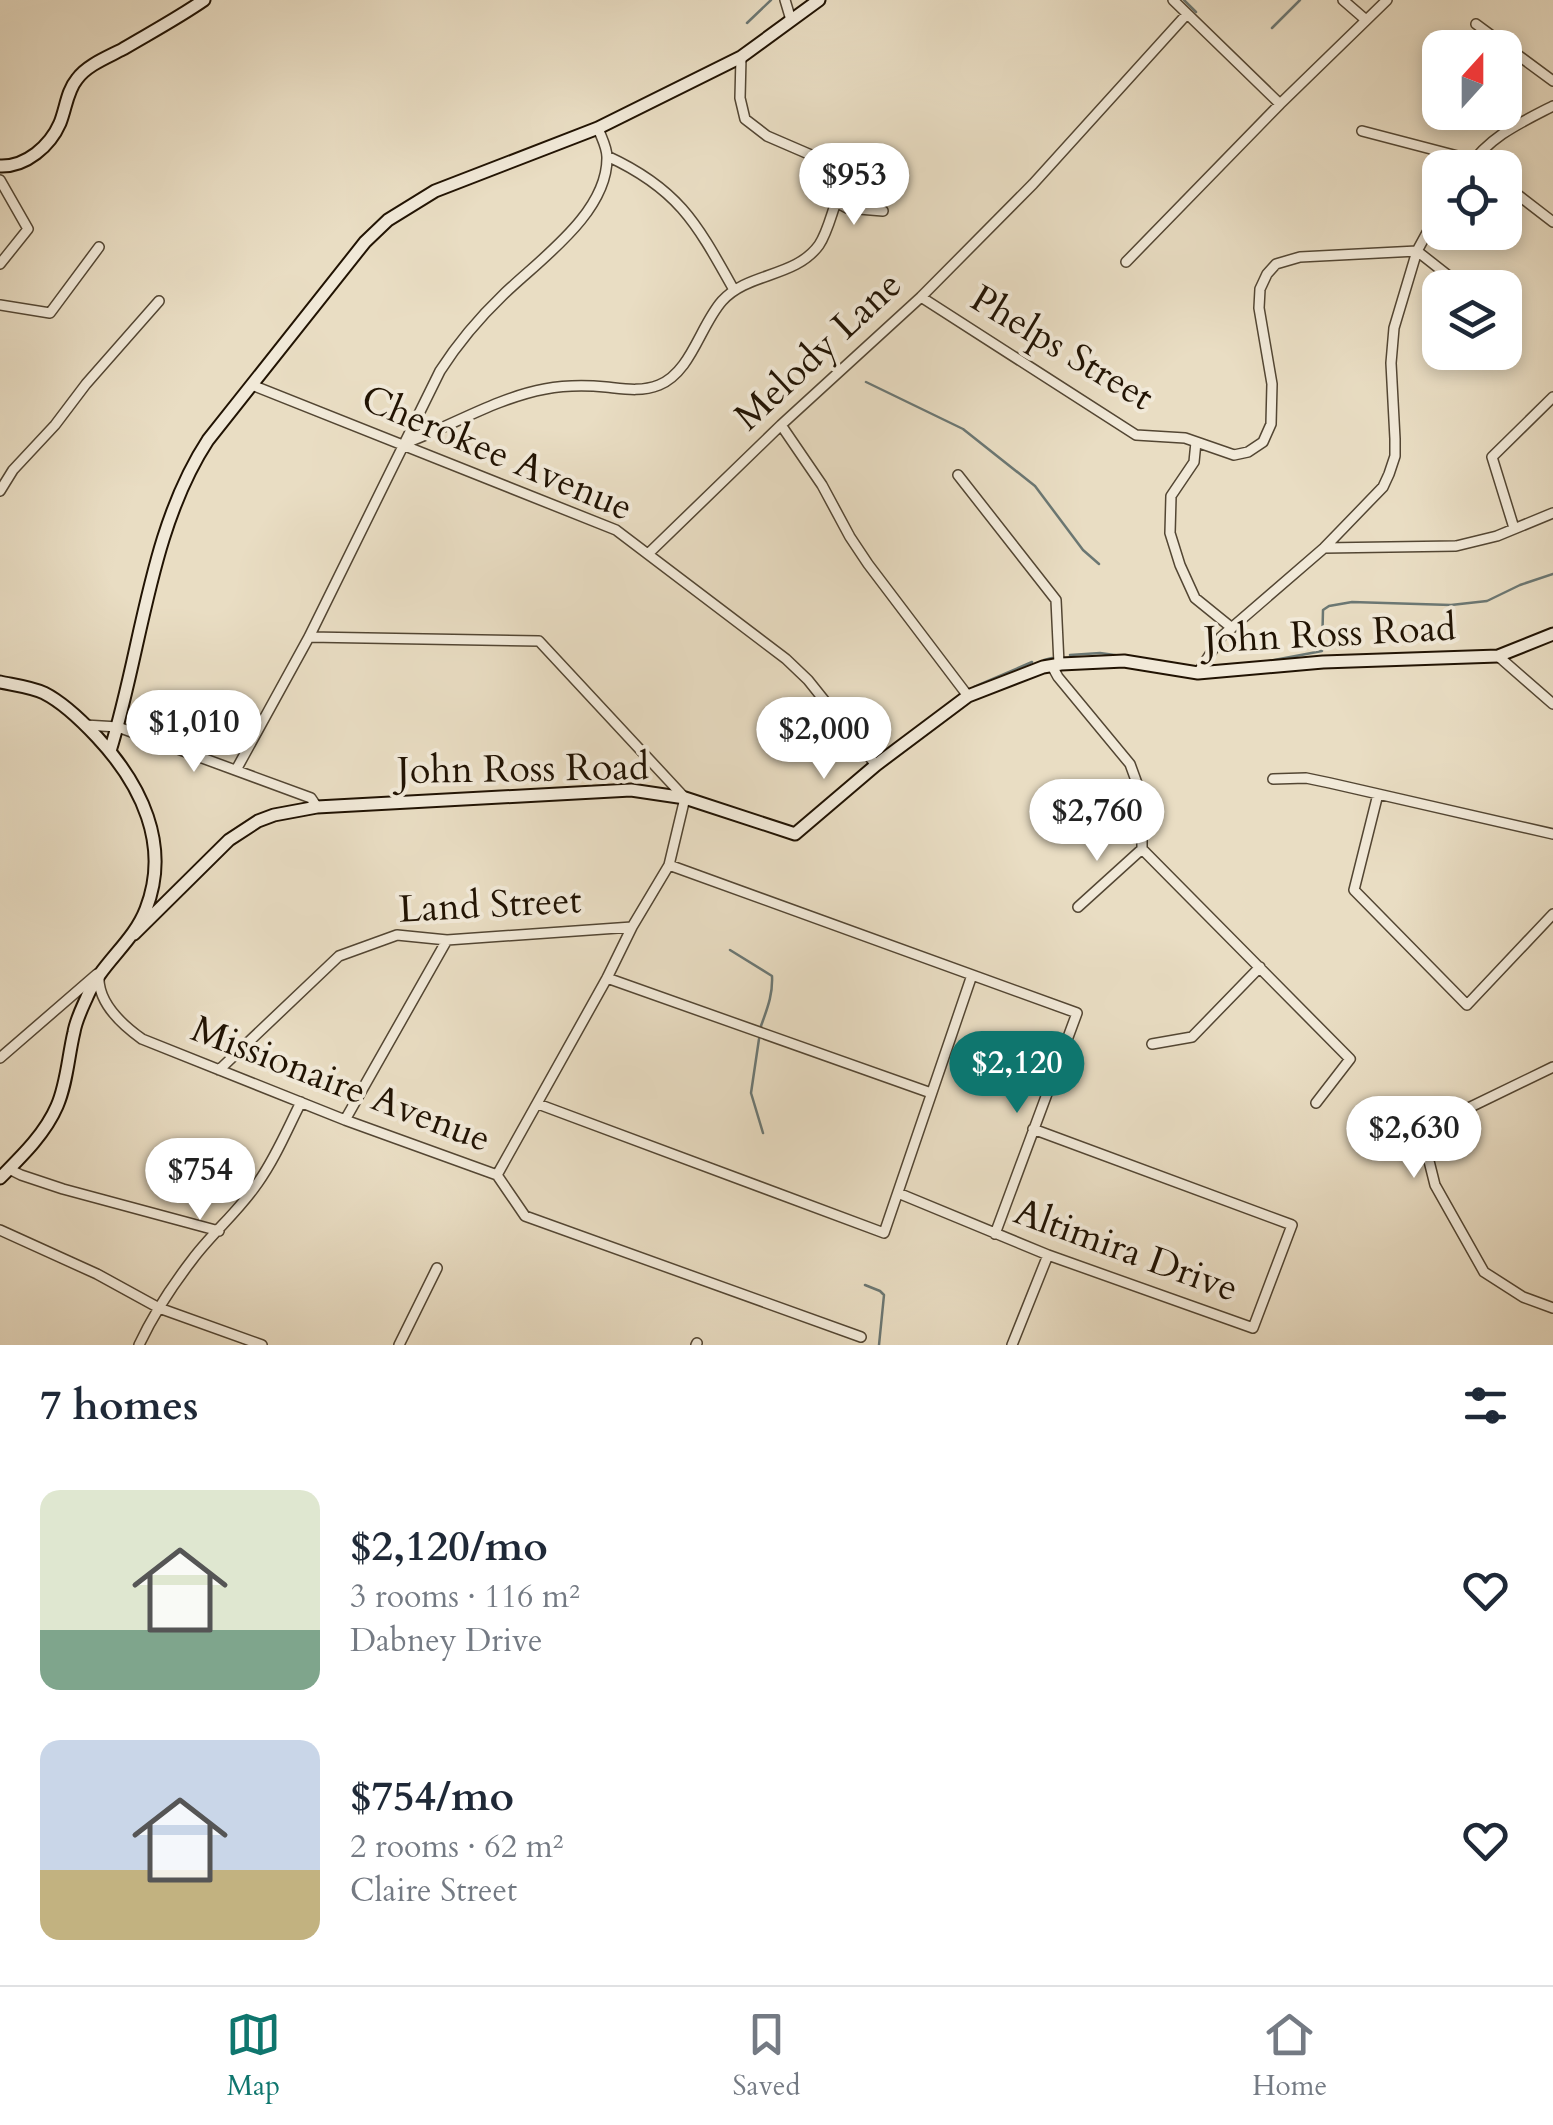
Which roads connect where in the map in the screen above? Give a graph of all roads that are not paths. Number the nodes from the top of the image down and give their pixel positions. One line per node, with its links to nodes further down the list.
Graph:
1 (204, 0): 20 (street)
2 (785, 0): 8 (street)
3 (819, 0): 8 (street)
4 (1173, 0): 7 (street)
5 (1343, 0): 9 (street)
6 (1387, 0): 9 (street)
7 (1186, 14): 13 (street); 33 (street, Melody Lane)
8 (791, 20): 11 (street)
9 (1366, 20): 13 (street)
10 (1476, 24): 12 (street)
11 (741, 57): 15 (street); 23 (street)
12 (1553, 81)
13 (1280, 104): 29 (street)
14 (1553, 106): 18 (street)
15 (598, 128): 19 (street); 36 (street)
16 (1362, 131): 17 (street)
17 (1425, 150)
18 (1483, 150)
19 (607, 156): 32 (street); 40 (street)
20 (0, 166)
21 (0, 180): 30 (street)
22 (1522, 198): 25 (street)
23 (836, 202): 24 (street); 32 (street)
24 (883, 211)
25 (1553, 222)
26 (1422, 242): 28 (street)
27 (99, 247): 35 (street)
28 (1417, 251): 31 (street); 39 (street, Phelps Street); 45 (street)
29 (1126, 262)
30 (0, 264)
31 (1441, 270)
32 (734, 290): 40 (street)
33 (921, 297): 38 (street, Melody Lane); 39 (street, Phelps Street)
34 (159, 301): 42 (street)
35 (0, 305)
36 (252, 384): 40 (street, Cherokee Avenue); 57 (street)
37 (1553, 397): 44 (street)
38 (781, 425): 46 (street, Melody Lane); 54 (street)
39 (1196, 442): 47 (street)
40 (403, 444): 46 (street, Cherokee Avenue); 49 (street)
41 (958, 475): 51 (street)
42 (0, 491)
43 (1553, 513): 44 (street)
44 (1514, 528): 45 (street)
45 (1324, 548): 47 (street)
46 (649, 553): 59 (street, Cherokee Avenue)
47 (1232, 628): 52 (street)
48 (1553, 634): 50 (street, John Ross Road)
49 (309, 637): 60 (street); 63 (street)
50 (1498, 656): 52 (street, John Ross Road); 55 (street)
51 (1055, 665): 52 (street, John Ross Road); 54 (street, John Ross Road); 66 (street)
52 (1198, 673)
53 (0, 682): 56 (street)
54 (968, 696): 59 (street, John Ross Road)
55 (1553, 704)
56 (85, 724): 57 (street); 58 (street)
57 (118, 727): 58 (street); 60 (street)
58 (110, 751): 71 (street)
59 (876, 764): 63 (street, John Ross Road)
60 (236, 770): 64 (street)
61 (1273, 780): 62 (street)
62 (1378, 794): 65 (street); 69 (street)
63 (685, 798): 64 (street, John Ross Road); 67 (street)
64 (317, 807): 71 (street, John Ross Road)
65 (1553, 834)
66 (1142, 849): 68 (street); 73 (street)
67 (669, 866): 70 (street); 75 (street)
68 (1078, 907)
69 (1553, 914)
70 (632, 927): 72 (street, Land Street); 76 (street)
71 (134, 934): 74 (street, John Ross Road)
72 (448, 940): 80 (street, Land Street); 85 (street)
73 (1260, 967): 77 (street); 83 (street)
74 (99, 973): 78 (street); 80 (street, Missionaire Avenue); 87 (street, John Ross Road)
75 (972, 975): 81 (street); 86 (street)
76 (608, 978): 81 (street); 84 (street)
77 (1152, 1044)
78 (0, 1058)
79 (1553, 1067): 96 (street)
80 (219, 1070): 82 (street, Missionaire Avenue)
81 (931, 1093): 89 (street)
82 (301, 1102): 85 (street, Missionaire Avenue); 91 (street)
83 (1316, 1103)
84 (538, 1104): 88 (street); 89 (street)
85 (345, 1120): 88 (street, Missionaire Avenue)
86 (1032, 1128): 92 (street); 93 (street, Altimira Drive)
87 (4, 1173): 91 (street)
88 (497, 1175): 97 (street, Missionaire Avenue)
89 (898, 1193): 92 (street, Altimira Drive)
90 (0, 1230): 95 (street)
91 (219, 1231): 95 (street)
92 (995, 1234): 93 (street, Altimira Drive)
93 (1048, 1255): 101 (street)
94 (437, 1268): 100 (street)
95 (159, 1308): 98 (street); 99 (street)
96 (1553, 1308)
97 (861, 1337)
98 (139, 1345)
99 (262, 1345)
100 (399, 1345)
101 (1012, 1345)

